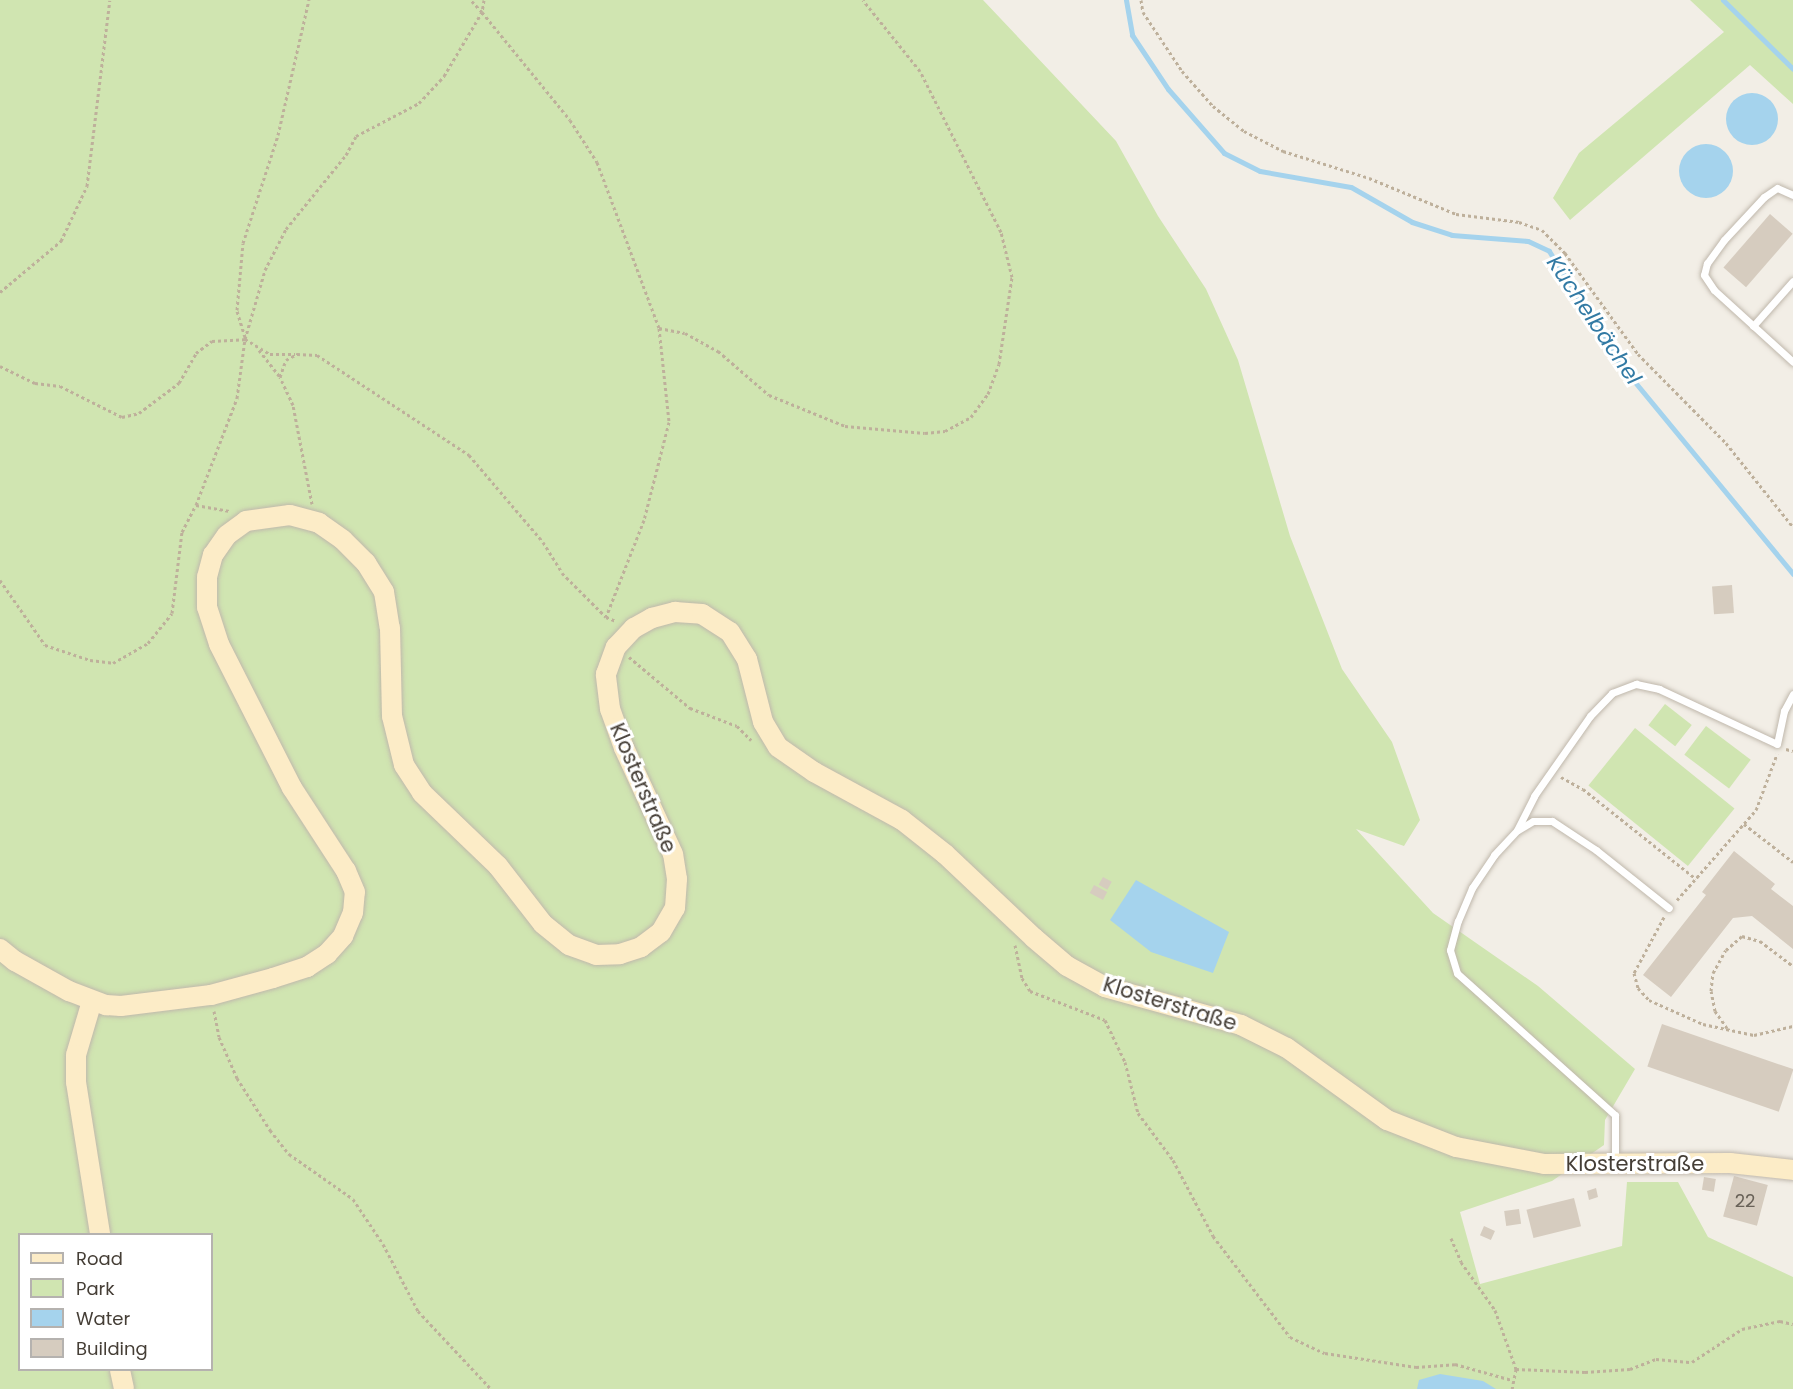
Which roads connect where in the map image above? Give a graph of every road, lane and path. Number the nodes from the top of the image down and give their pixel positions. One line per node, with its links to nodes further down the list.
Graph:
1 (110, 0): 10 (path)
2 (309, 0): 13 (path)
3 (471, 0): 7 (path)
4 (484, 0): 7 (path)
5 (863, 0): 12 (path)
6 (1141, 0): 22 (path)
7 (482, 12): 12 (path); 13 (path)
8 (1793, 195): 11 (lane)
9 (1793, 281): 11 (lane)
10 (0, 292)
11 (1754, 326): 16 (lane)
12 (658, 328): 24 (path)
13 (245, 339): 14 (path); 17 (path); 19 (path)
14 (256, 347): 15 (path); 18 (path)
15 (297, 354): 18 (path); 24 (path)
16 (1793, 362)
17 (0, 366)
18 (280, 377): 21 (path)
19 (196, 505): 20 (path); 23 (path)
20 (246, 521): 21 (main road, Klosterstraße); 39 (main road)
21 (312, 521): 26 (main road, Klosterstraße)
22 (1793, 527)
23 (0, 580)
24 (606, 617): 25 (path)
25 (634, 628): 26 (main road, Klosterstraße); 43 (main road, Klosterstraße)
26 (616, 647): 28 (path)
27 (1793, 694): 30 (lane)
28 (759, 747)
29 (1777, 752): 31 (path)
30 (1551, 772): 32 (lane); 34 (path)
31 (1744, 824): 33 (path); 34 (path)
32 (1517, 830): 35 (lane); 43 (lane)
33 (1793, 862)
34 (1696, 879): 35 (path)
35 (1670, 908): 42 (path)
36 (1007, 936): 50 (path)
37 (0, 949): 40 (main road)
38 (1793, 966): 42 (path)
39 (211, 995): 40 (main road); 52 (path)
40 (92, 1001): 45 (main road)
41 (1793, 1026): 42 (path)
42 (1728, 1029)
43 (1614, 1164): 44 (main road, Klosterstraße)
44 (1793, 1170)
45 (100, 1233)
46 (1451, 1238): 48 (path)
47 (1793, 1324): 48 (path)
48 (1516, 1369): 50 (path)
49 (120, 1371): 51 (main road)
50 (1512, 1380): 53 (path)
51 (124, 1389)
52 (490, 1389)
53 (1512, 1389)

